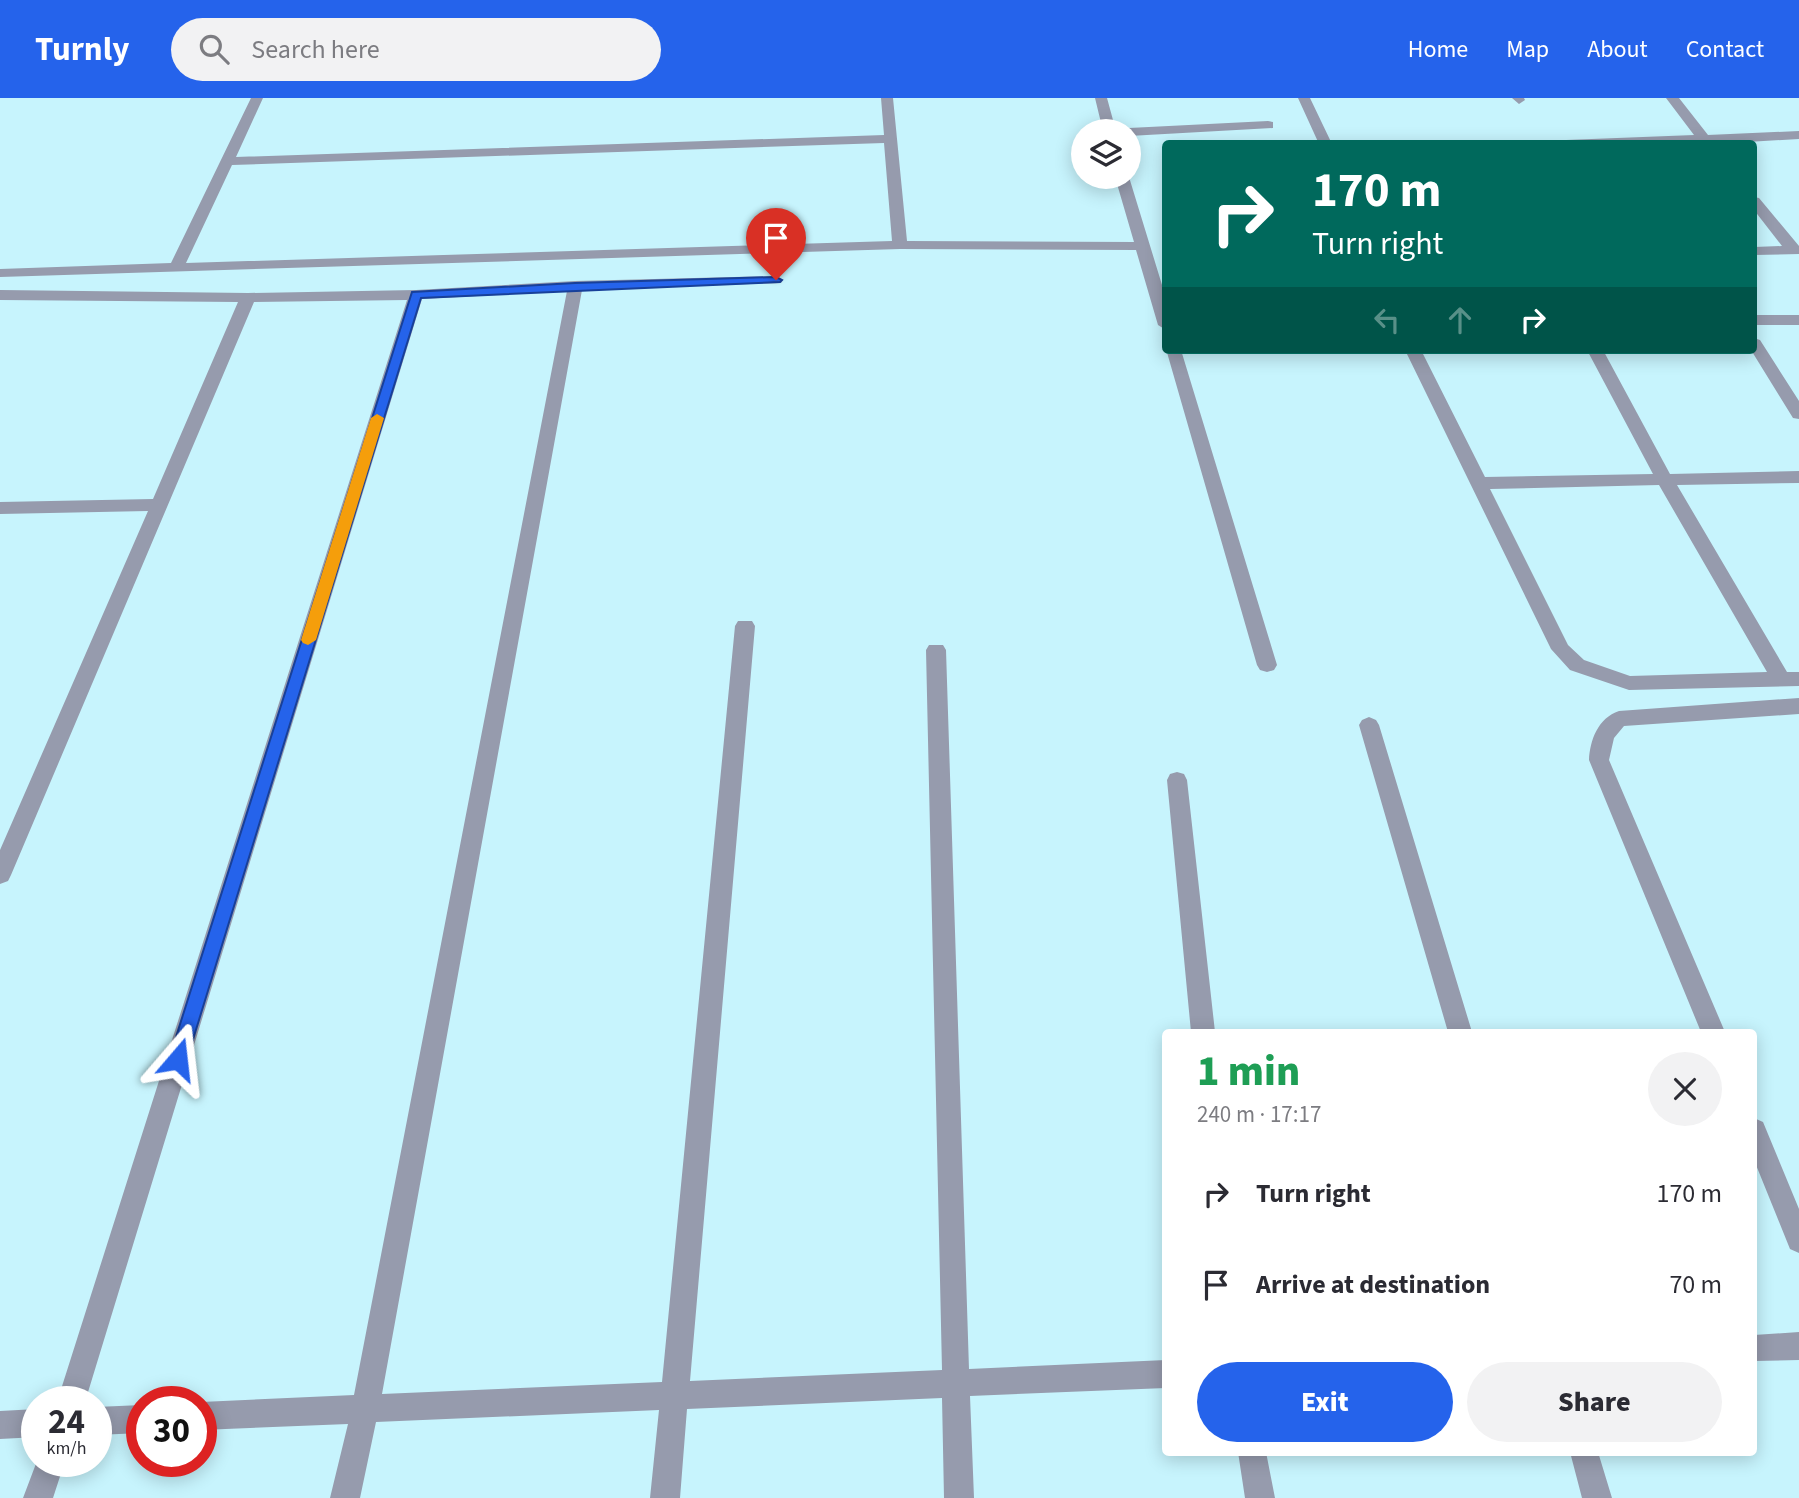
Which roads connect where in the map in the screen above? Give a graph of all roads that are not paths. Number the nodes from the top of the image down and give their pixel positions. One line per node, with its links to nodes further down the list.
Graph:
1 (257, 98): 14 (street)
2 (887, 98): 10 (street)
3 (1101, 98): 6 (street)
4 (1304, 98): 11 (street)
5 (1672, 98): 12 (street)
6 (1107, 119)
7 (1268, 125): 8 (street)
8 (1141, 131)
9 (1799, 135): 13 (street)
10 (890, 139): 14 (street); 17 (street)
11 (1324, 140)
12 (1705, 140)
13 (1722, 140)
14 (227, 161): 21 (street)
15 (1125, 189): 18 (street)
16 (1757, 204): 19 (street)
17 (900, 245): 18 (street); 21 (street)
18 (1142, 246): 28 (street)
19 (1796, 250): 20 (street)
20 (1757, 251)
21 (177, 267): 22 (street)
22 (0, 273)
23 (776, 280): 24 (street)
24 (575, 286): 26 (street); 60 (street)
25 (0, 295): 27 (street)
26 (416, 295): 27 (street); 58 (street)
27 (248, 298): 39 (street)
28 (1162, 312)
29 (1757, 320): 30 (street)
30 (1799, 320)
31 (1757, 348): 35 (street)
32 (1174, 354): 43 (street)
33 (1415, 354): 38 (street)
34 (1597, 354): 37 (street)
35 (1799, 414)
36 (1799, 477): 37 (street)
37 (1665, 480): 38 (street); 44 (street)
38 (1479, 483): 44 (street)
39 (159, 505): 40 (street); 48 (street)
40 (0, 508)
41 (746, 626): 59 (street)
42 (936, 650): 57 (street)
43 (1267, 666)
44 (1790, 679)
45 (1799, 706): 51 (street)
46 (1369, 725): 50 (street)
47 (1177, 780): 49 (street)
48 (0, 875)
49 (1203, 1029)
50 (1459, 1029)
51 (1712, 1029)
52 (1757, 1137): 53 (street)
53 (1799, 1240)
54 (1799, 1346): 55 (street)
55 (1757, 1348)
56 (1162, 1374): 57 (street)
57 (955, 1383): 59 (street); 70 (street)
58 (76, 1386)
59 (674, 1395): 60 (street); 69 (street)
60 (365, 1409): 61 (street); 68 (street)
61 (217, 1415)
62 (21, 1424): 63 (street)
63 (0, 1425)
64 (1253, 1456): 71 (street)
65 (1585, 1456): 72 (street)
66 (45, 1477): 67 (street)
67 (38, 1498)
68 (345, 1498)
69 (665, 1498)
70 (959, 1498)
71 (1260, 1498)
72 (1597, 1498)

